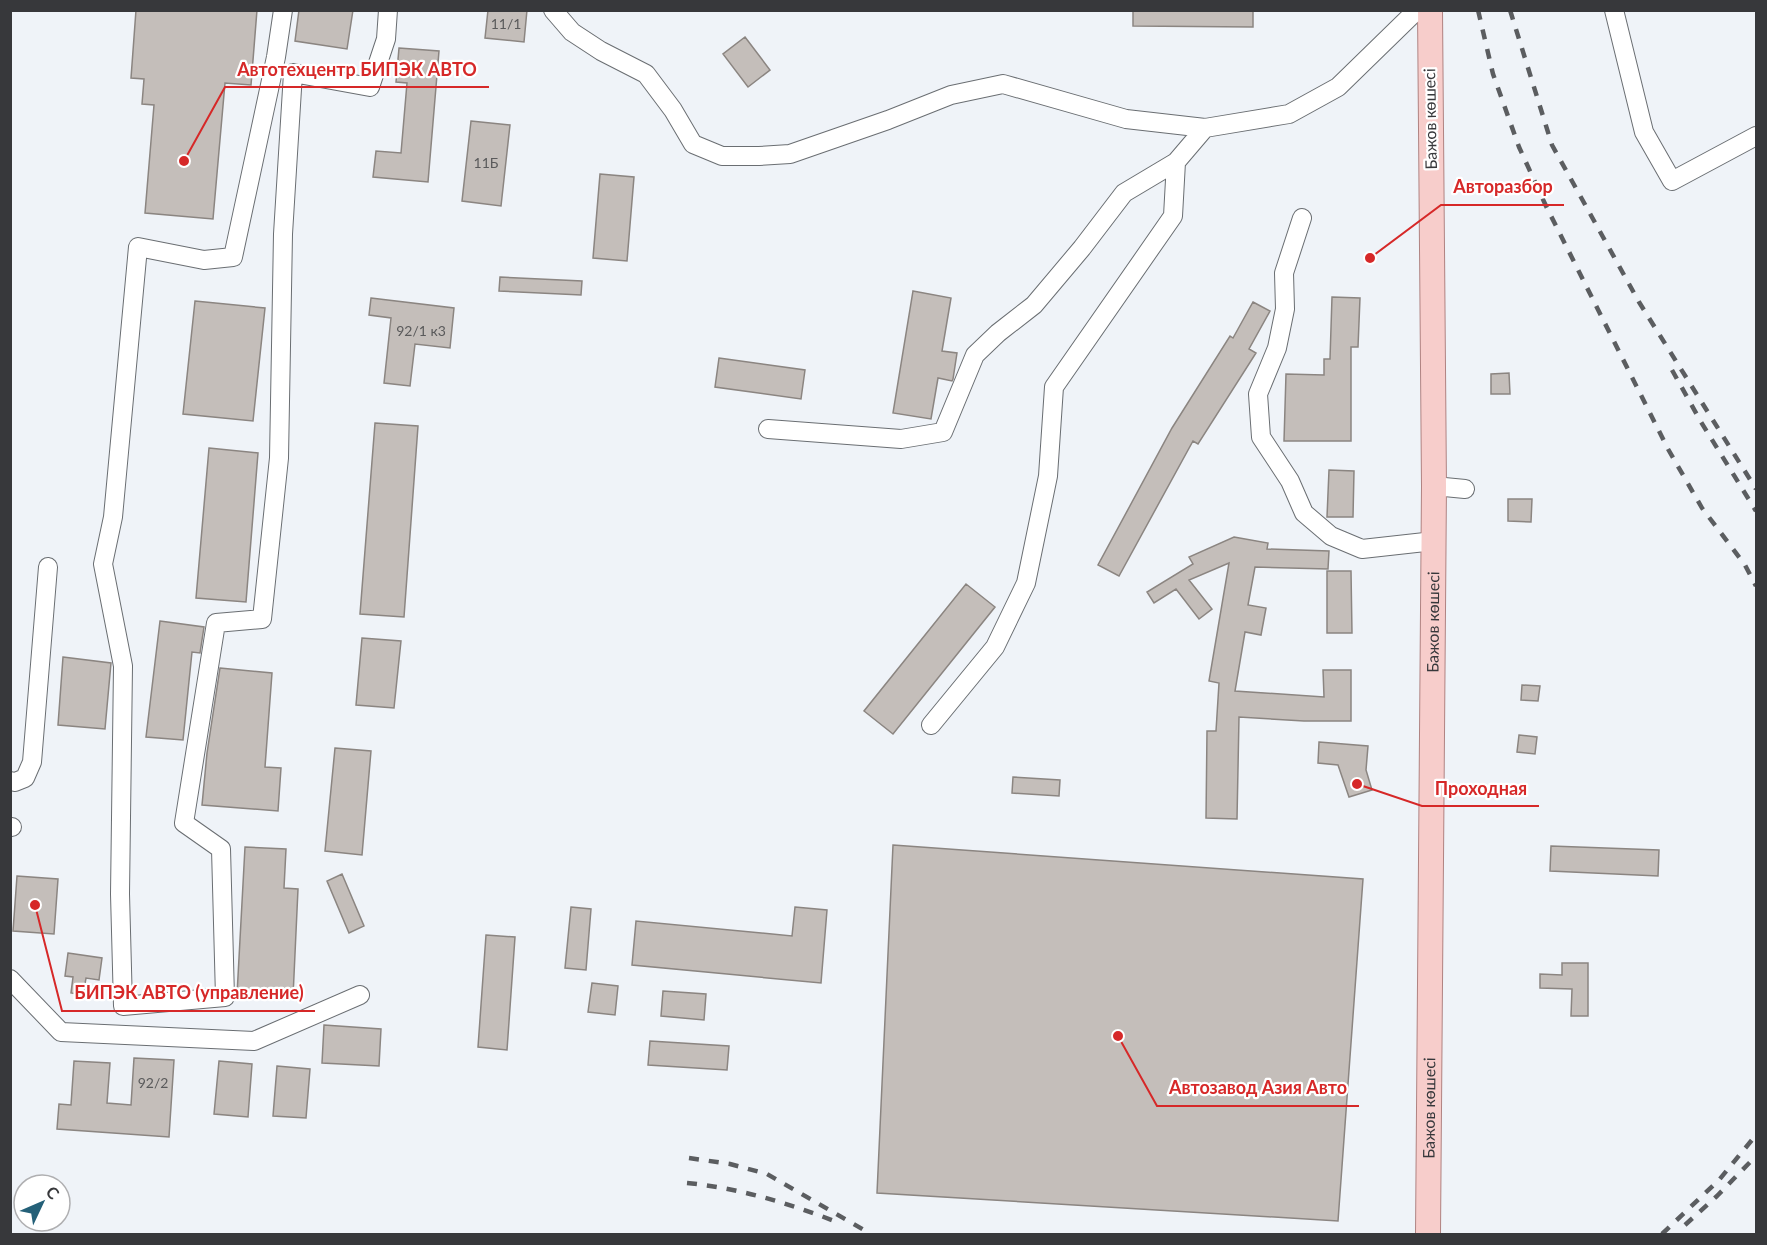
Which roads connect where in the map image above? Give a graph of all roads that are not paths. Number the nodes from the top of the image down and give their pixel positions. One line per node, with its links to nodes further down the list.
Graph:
1 (283, 10): 2 (street)
2 (388, 10)
3 (553, 10): 7 (street)
4 (1417, 10): 7 (street)
5 (1430, 10): 12 (main road, Бажов көшесі)
6 (1614, 10): 8 (street)
7 (1205, 128): 9 (street)
8 (1756, 136)
9 (1176, 162): 11 (street); 16 (street)
10 (1302, 218): 14 (street)
11 (768, 429)
12 (1434, 486): 13 (street); 14 (main road, Бажов көшесі)
13 (1465, 489)
14 (1434, 541): 20 (main road, Бажов көшесі)
15 (48, 567): 17 (street)
16 (931, 725)
17 (10, 781)
18 (10, 979): 19 (street)
19 (360, 995)
20 (1428, 1234)

